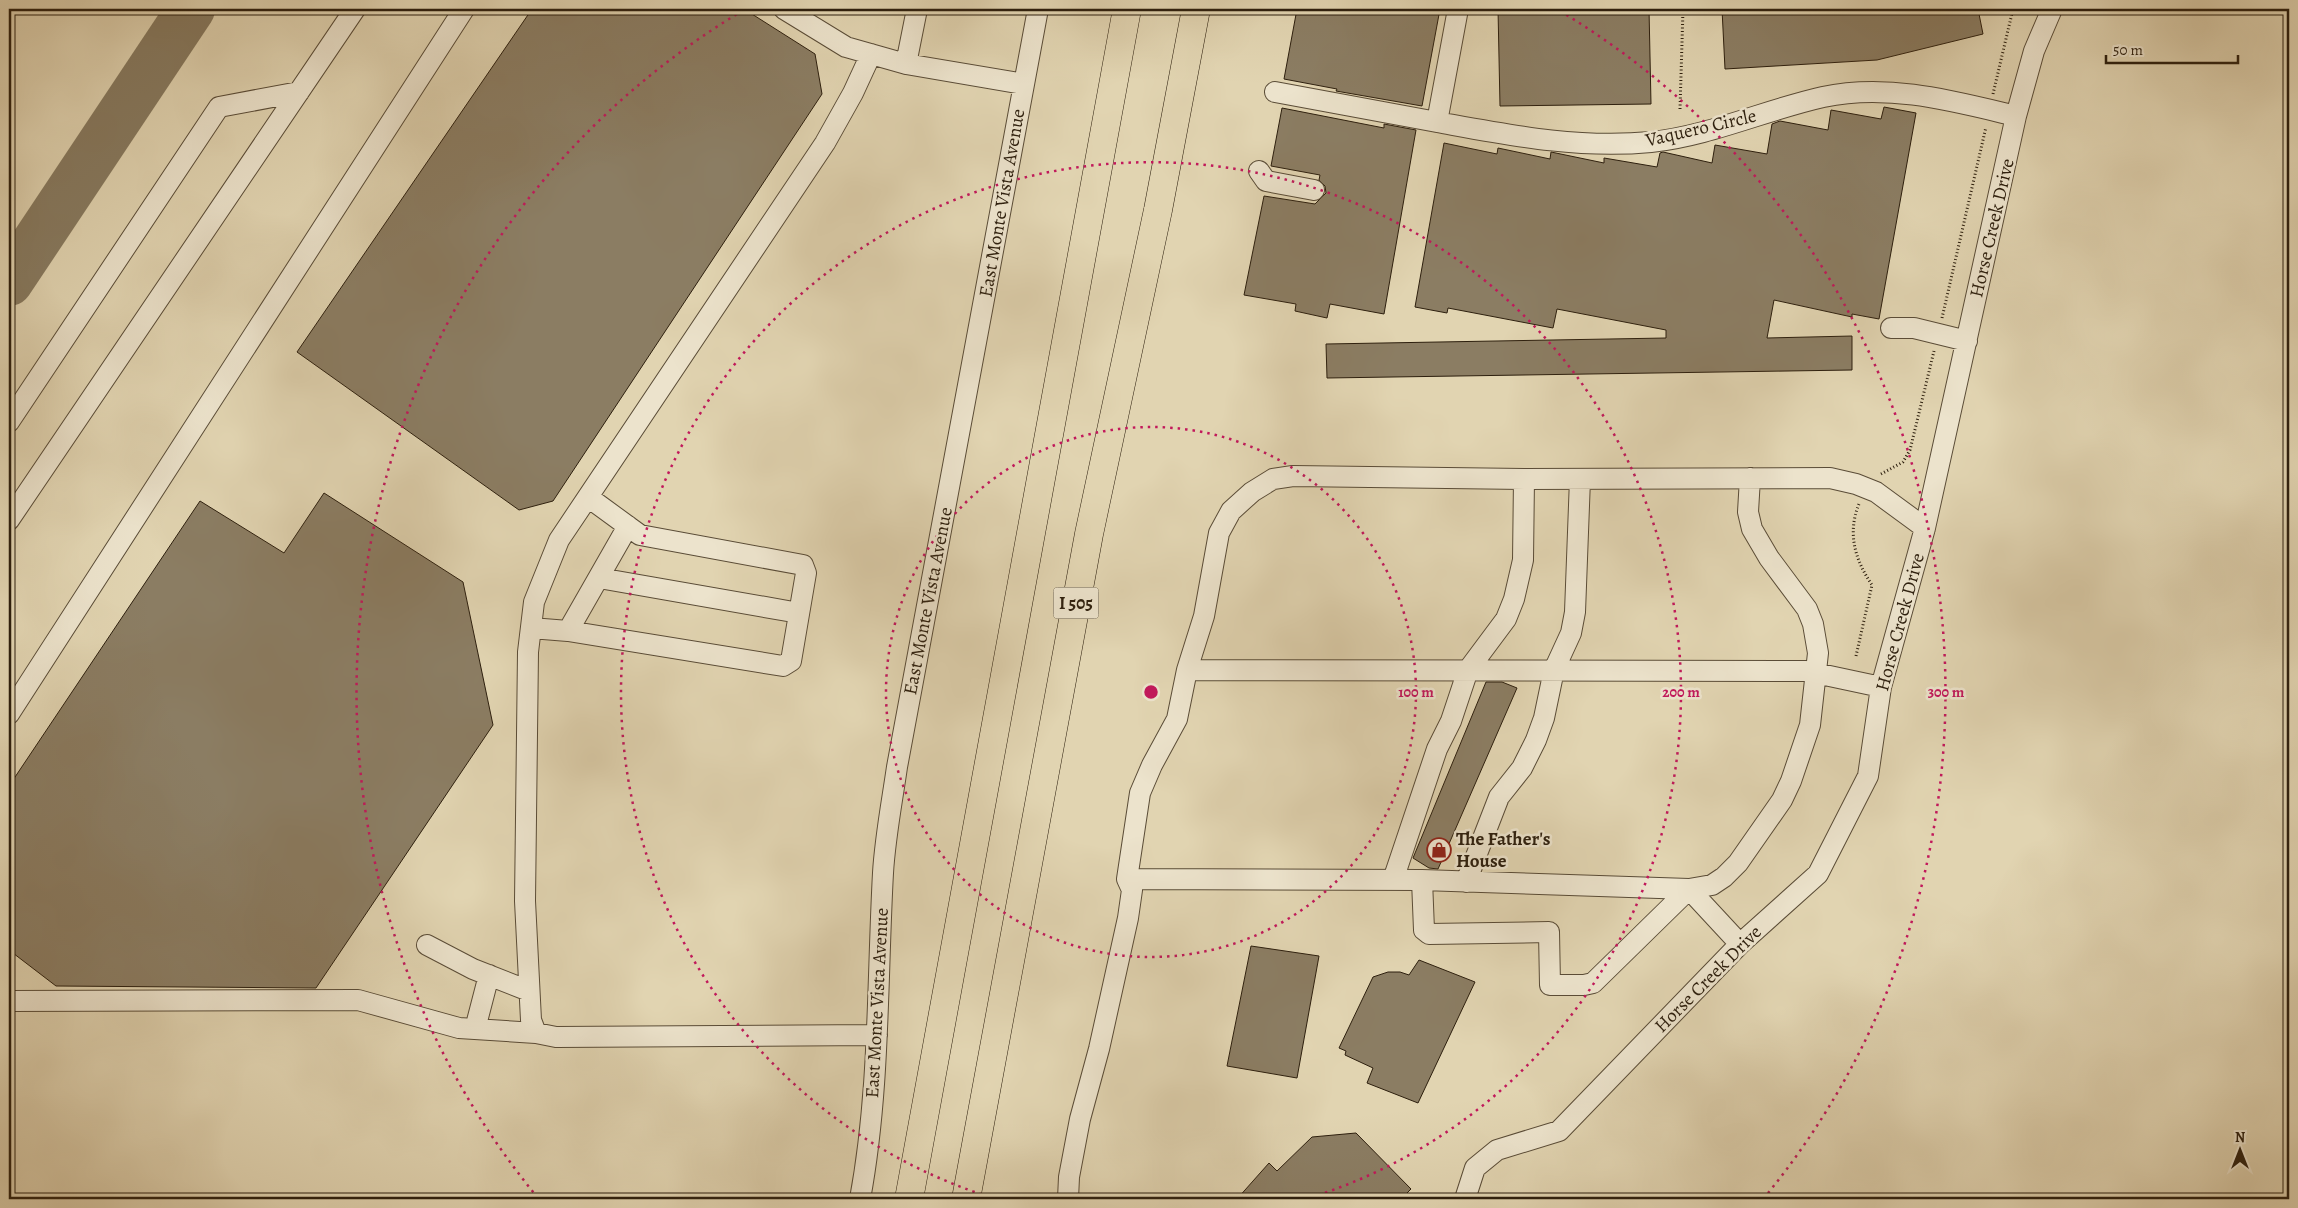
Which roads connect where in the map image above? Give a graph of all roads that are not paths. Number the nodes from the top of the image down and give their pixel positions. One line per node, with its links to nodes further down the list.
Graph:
1 (355, 9): 13 (street)
2 (464, 9): 38 (street)
3 (784, 9): 10 (street)
4 (916, 9): 11 (street)
5 (1038, 9): 12 (street, East Monte Vista Avenue)
6 (1128, 9): 53 (highway)
7 (1196, 9): 54 (highway, I 505)
8 (1458, 9): 16 (street)
9 (2052, 9): 15 (street, Horse Creek Drive)
10 (871, 54): 11 (street); 25 (street)
11 (906, 64): 12 (street)
12 (1024, 84): 51 (street, East Monte Vista Avenue)
13 (299, 92): 21 (street); 26 (street)
14 (1275, 92): 16 (street, Vaquero Circle)
15 (2016, 116): 16 (street, Vaquero Circle); 20 (street, Horse Creek Drive)
16 (1437, 122)
17 (1259, 171): 18 (street)
18 (1314, 190)
19 (1891, 328): 20 (street)
20 (1967, 341): 28 (street, Horse Creek Drive)
21 (9, 422)
22 (1750, 478): 24 (street); 28 (street); 36 (street)
23 (1524, 479): 24 (street); 33 (street); 34 (street)
24 (1580, 479): 35 (street)
25 (588, 497): 27 (street); 31 (street)
26 (9, 520)
27 (628, 526): 29 (street); 30 (street)
28 (1925, 528): 37 (street, Horse Creek Drive)
29 (599, 578): 30 (street); 32 (street)
30 (799, 613): 32 (street)
31 (531, 628): 32 (street); 47 (street)
32 (568, 631)
33 (1188, 670): 34 (street); 39 (street)
34 (1468, 670): 35 (street); 40 (street)
35 (1554, 670): 36 (street); 42 (street)
36 (1814, 672): 37 (street); 43 (street)
37 (1881, 687): 44 (street, Horse Creek Drive)
38 (9, 714)
39 (1127, 879): 40 (street); 55 (street)
40 (1392, 880): 41 (street)
41 (1422, 880): 42 (street); 43 (street)
42 (1466, 882): 43 (street)
43 (1689, 889): 44 (street)
44 (1740, 944): 56 (street, Horse Creek Drive)
45 (427, 945): 46 (street)
46 (489, 975): 47 (street); 49 (street)
47 (529, 991): 50 (street)
48 (9, 1001): 49 (street)
49 (476, 1030): 50 (street)
50 (536, 1033): 51 (street)
51 (877, 1035): 52 (street, East Monte Vista Avenue)
52 (860, 1199)
53 (909, 1199)
54 (966, 1199)
55 (1068, 1199)
56 (1465, 1199)

